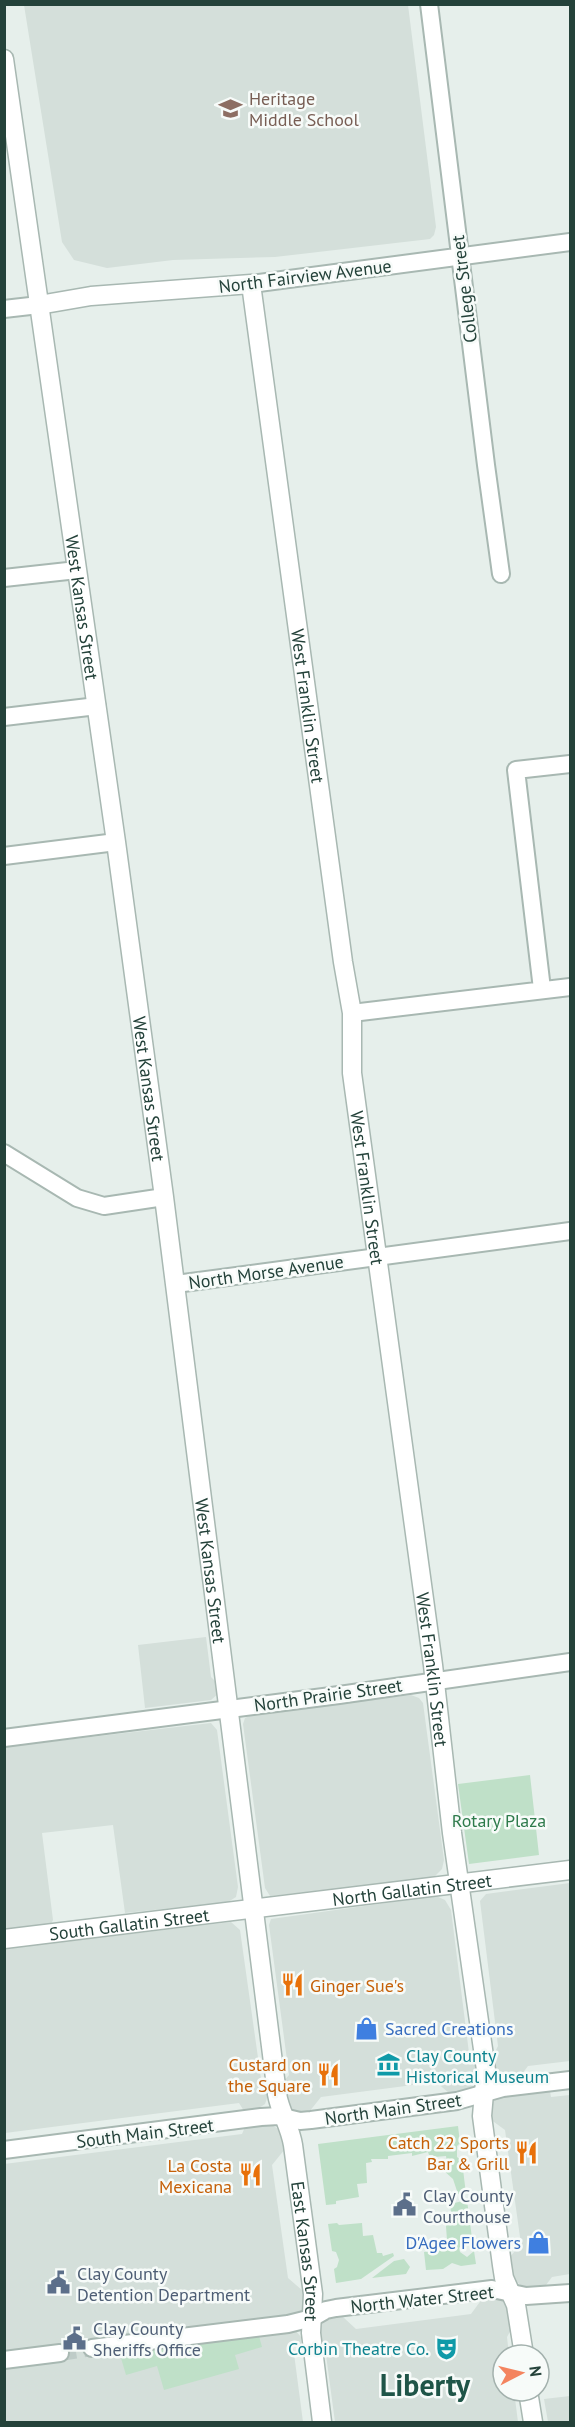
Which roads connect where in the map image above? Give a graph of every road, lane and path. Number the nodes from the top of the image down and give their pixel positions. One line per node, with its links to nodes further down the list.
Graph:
1 (429, 4): 4 (street, College Street)
2 (4, 59): 6 (street, West Kansas Street)
3 (570, 242): 4 (street, North Fairview Avenue)
4 (460, 256): 5 (street, North Fairview Avenue); 9 (street, College Street)
5 (252, 284): 6 (street, North Fairview Avenue); 18 (street, West Franklin Street)
6 (39, 305): 7 (street); 8 (street, West Kansas Street)
7 (4, 309)
8 (77, 570): 10 (street); 11 (street, West Kansas Street)
9 (501, 574)
10 (4, 578)
11 (97, 706): 12 (street); 14 (street, West Kansas Street)
12 (4, 717)
13 (570, 764): 17 (street)
14 (116, 842): 15 (street); 20 (street, West Kansas Street)
15 (4, 856)
16 (570, 987): 17 (street)
17 (542, 989): 18 (street)
18 (352, 1012): 22 (street, West Franklin Street)
19 (4, 1153): 20 (street)
20 (164, 1197): 23 (street, West Kansas Street)
21 (570, 1231): 22 (street, North Morse Avenue)
22 (378, 1257): 23 (street, North Morse Avenue); 25 (street, West Franklin Street)
23 (176, 1284): 26 (street, West Kansas Street)
24 (570, 1662): 25 (street, North Prairie Street)
25 (433, 1680): 26 (street, North Prairie Street); 29 (street, West Franklin Street)
26 (228, 1709): 27 (street, North Prairie Street); 30 (street, West Kansas Street)
27 (4, 1738)
28 (570, 1870): 29 (street, North Gallatin Street)
29 (460, 1883): 30 (street, North Gallatin Street); 33 (street, West Franklin Street)
30 (254, 1908): 31 (street, South Gallatin Street); 34 (street, West Kansas Street)
31 (4, 1939)
32 (570, 2080): 33 (street, North Main Street)
33 (485, 2092): 34 (street, North Main Street); 37 (street, West Franklin Street)
34 (286, 2117): 35 (street, South Main Street); 38 (street, East Kansas Street)
35 (4, 2150)
36 (570, 2293): 37 (street, North Water Street)
37 (512, 2294): 38 (street, North Water Street); 39 (street, West Franklin Street)
38 (312, 2319): 40 (street, North Water Street); 44 (street, East Kansas Street)
39 (522, 2343)
40 (92, 2348)
41 (60, 2353): 42 (street)
42 (4, 2360)
43 (530, 2403): 45 (street)
44 (322, 2422)
45 (533, 2422)

